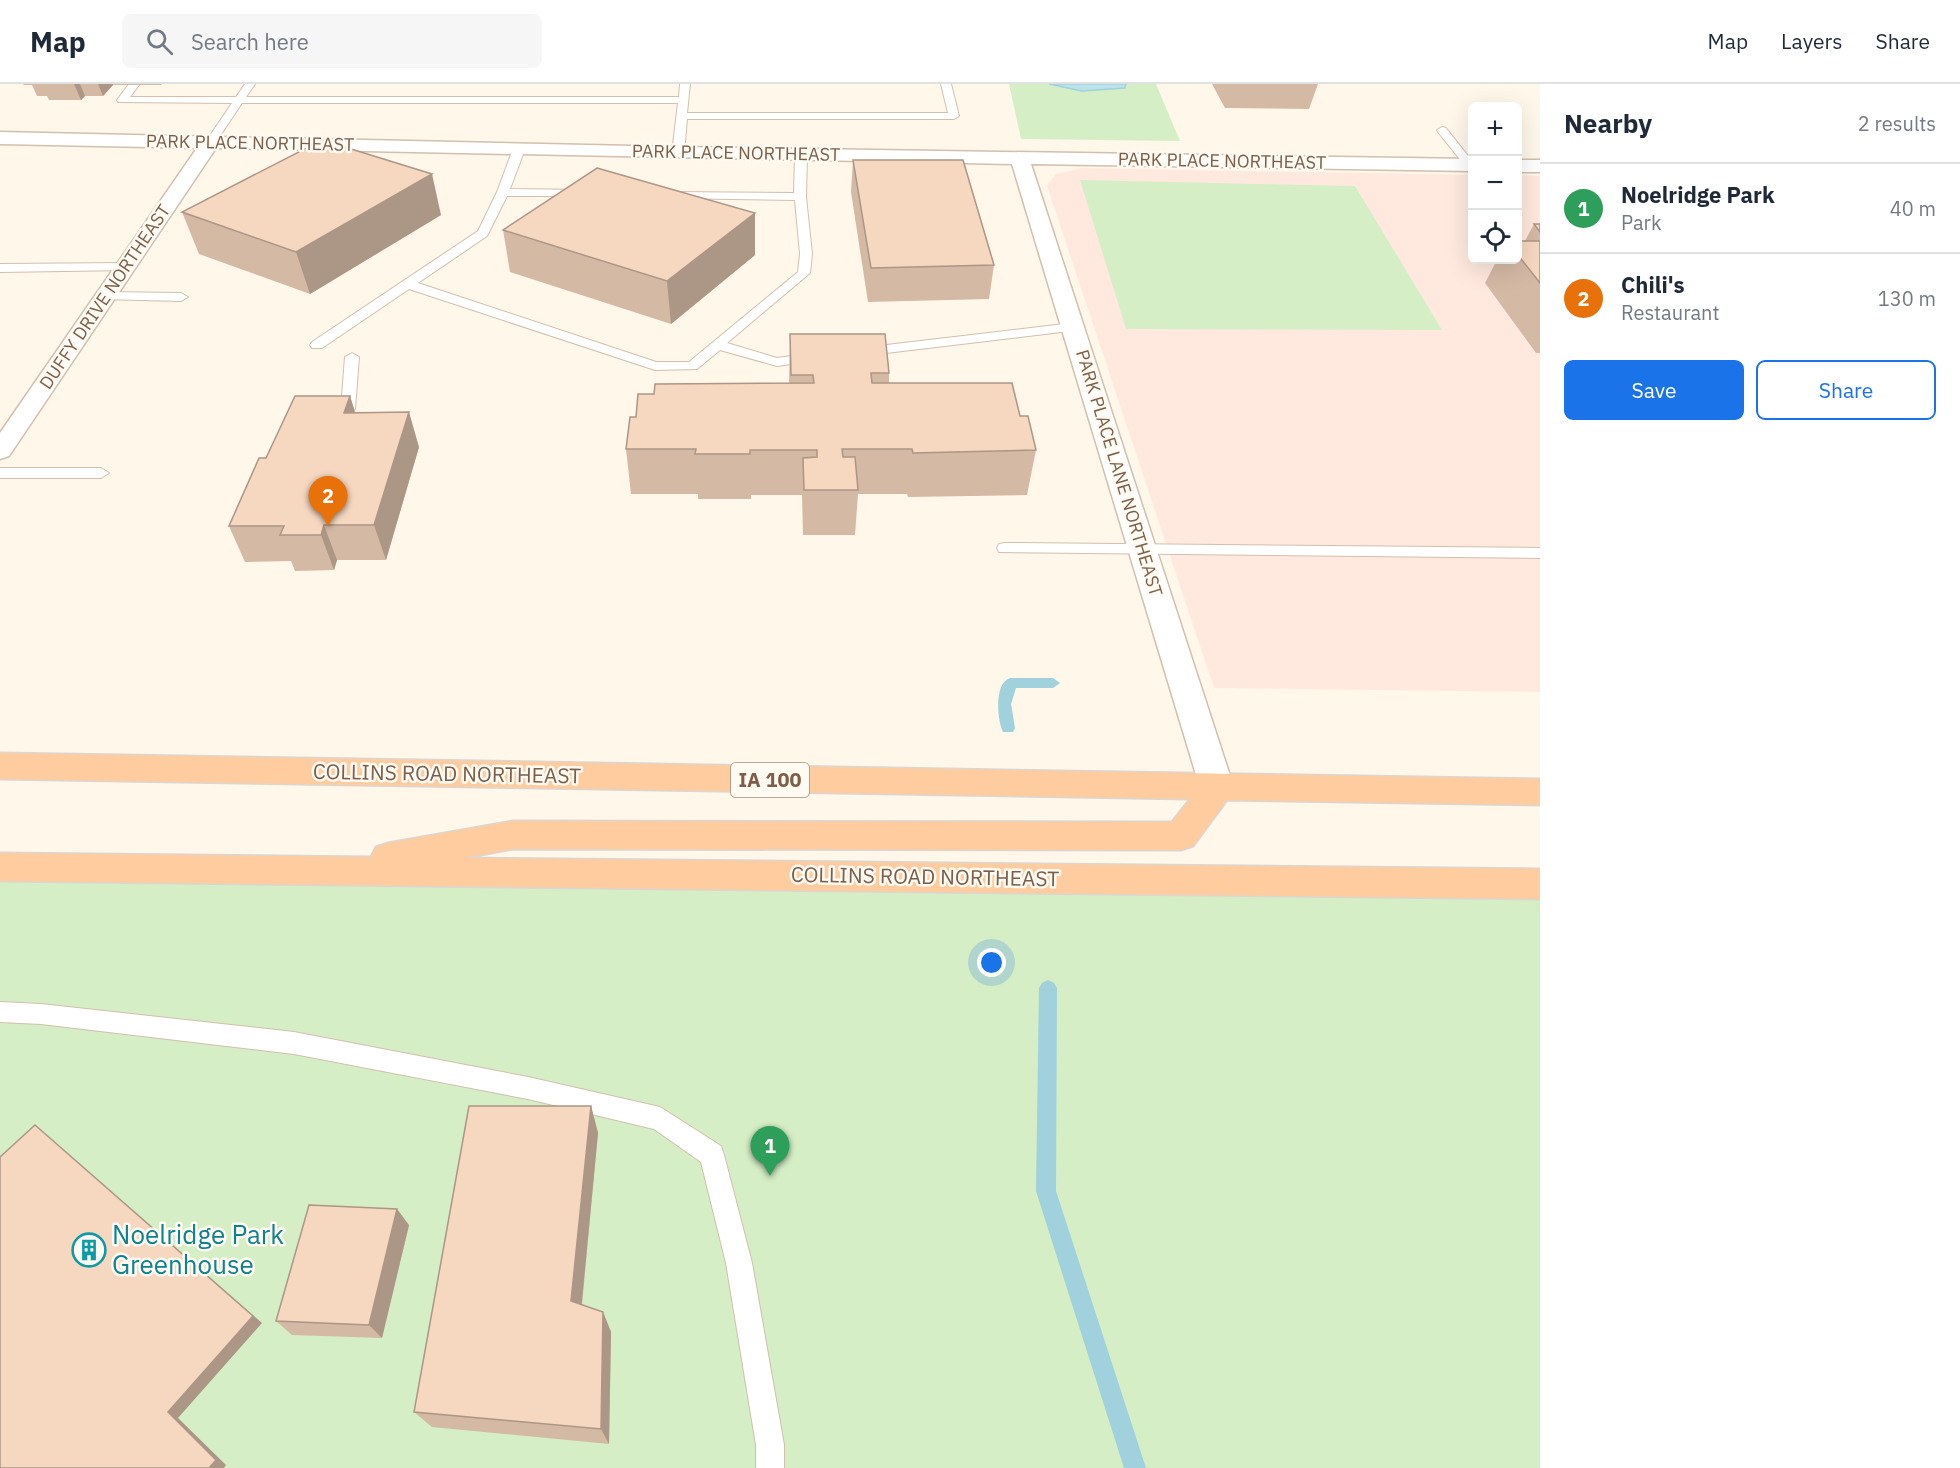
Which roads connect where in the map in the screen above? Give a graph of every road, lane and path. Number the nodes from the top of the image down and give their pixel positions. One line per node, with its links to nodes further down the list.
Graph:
1 (249, 84): 5 (lane)
2 (685, 84): 6 (lane)
3 (946, 84): 7 (lane)
4 (134, 85): 5 (lane)
5 (239, 99): 6 (lane); 10 (lane)
6 (683, 100): 7 (lane)
7 (681, 116): 12 (lane)
8 (1442, 130): 15 (lane)
9 (0, 138): 10 (street, PARK PLACE NORTHEAST)
10 (210, 143): 11 (street, PARK PLACE NORTHEAST); 23 (street, DUFFY DRIVE NORTHEAST)
11 (519, 149): 12 (street, PARK PLACE NORTHEAST); 19 (lane)
12 (678, 153): 13 (street, PARK PLACE NORTHEAST)
13 (801, 155): 14 (street, PARK PLACE NORTHEAST); 22 (lane)
14 (1020, 158): 16 (street, PARK PLACE NORTHEAST); 28 (street, PARK PLACE LANE NORTHEAST)
15 (1468, 161)
16 (1468, 165)
17 (1522, 166): 18 (street)
18 (1540, 166)
19 (503, 192): 20 (lane); 25 (lane)
20 (598, 193)
21 (657, 194): 22 (lane)
22 (800, 197): 30 (lane)
23 (125, 267): 24 (lane); 26 (street, DUFFY DRIVE NORTHEAST)
24 (0, 268)
25 (408, 284): 29 (lane); 30 (lane)
26 (106, 296): 27 (lane); 35 (street, DUFFY DRIVE NORTHEAST)
27 (181, 297)
28 (1073, 327): 31 (lane); 39 (street, PARK PLACE LANE NORTHEAST)
29 (317, 345)
30 (718, 345): 32 (lane)
31 (848, 353)
32 (824, 356)
33 (352, 357): 34 (lane)
34 (348, 409)
35 (0, 451)
36 (0, 473): 37 (lane)
37 (102, 473)
38 (1005, 548): 39 (lane)
39 (1143, 548): 40 (lane); 42 (street, PARK PLACE LANE NORTHEAST)
40 (1540, 553)
41 (0, 766): 42 (highway, COLLINS ROAD NORTHEAST / IA 100)
42 (1217, 788): 43 (highway, COLLINS ROAD NORTHEAST / IA 100); 45 (highway, COLLINS ROAD NORTHEAST)
43 (1540, 792)
44 (0, 867): 45 (highway, COLLINS ROAD NORTHEAST)
45 (309, 871): 46 (highway, COLLINS ROAD NORTHEAST)
46 (1540, 884)
47 (0, 1012): 48 (lane)
48 (770, 1468)

